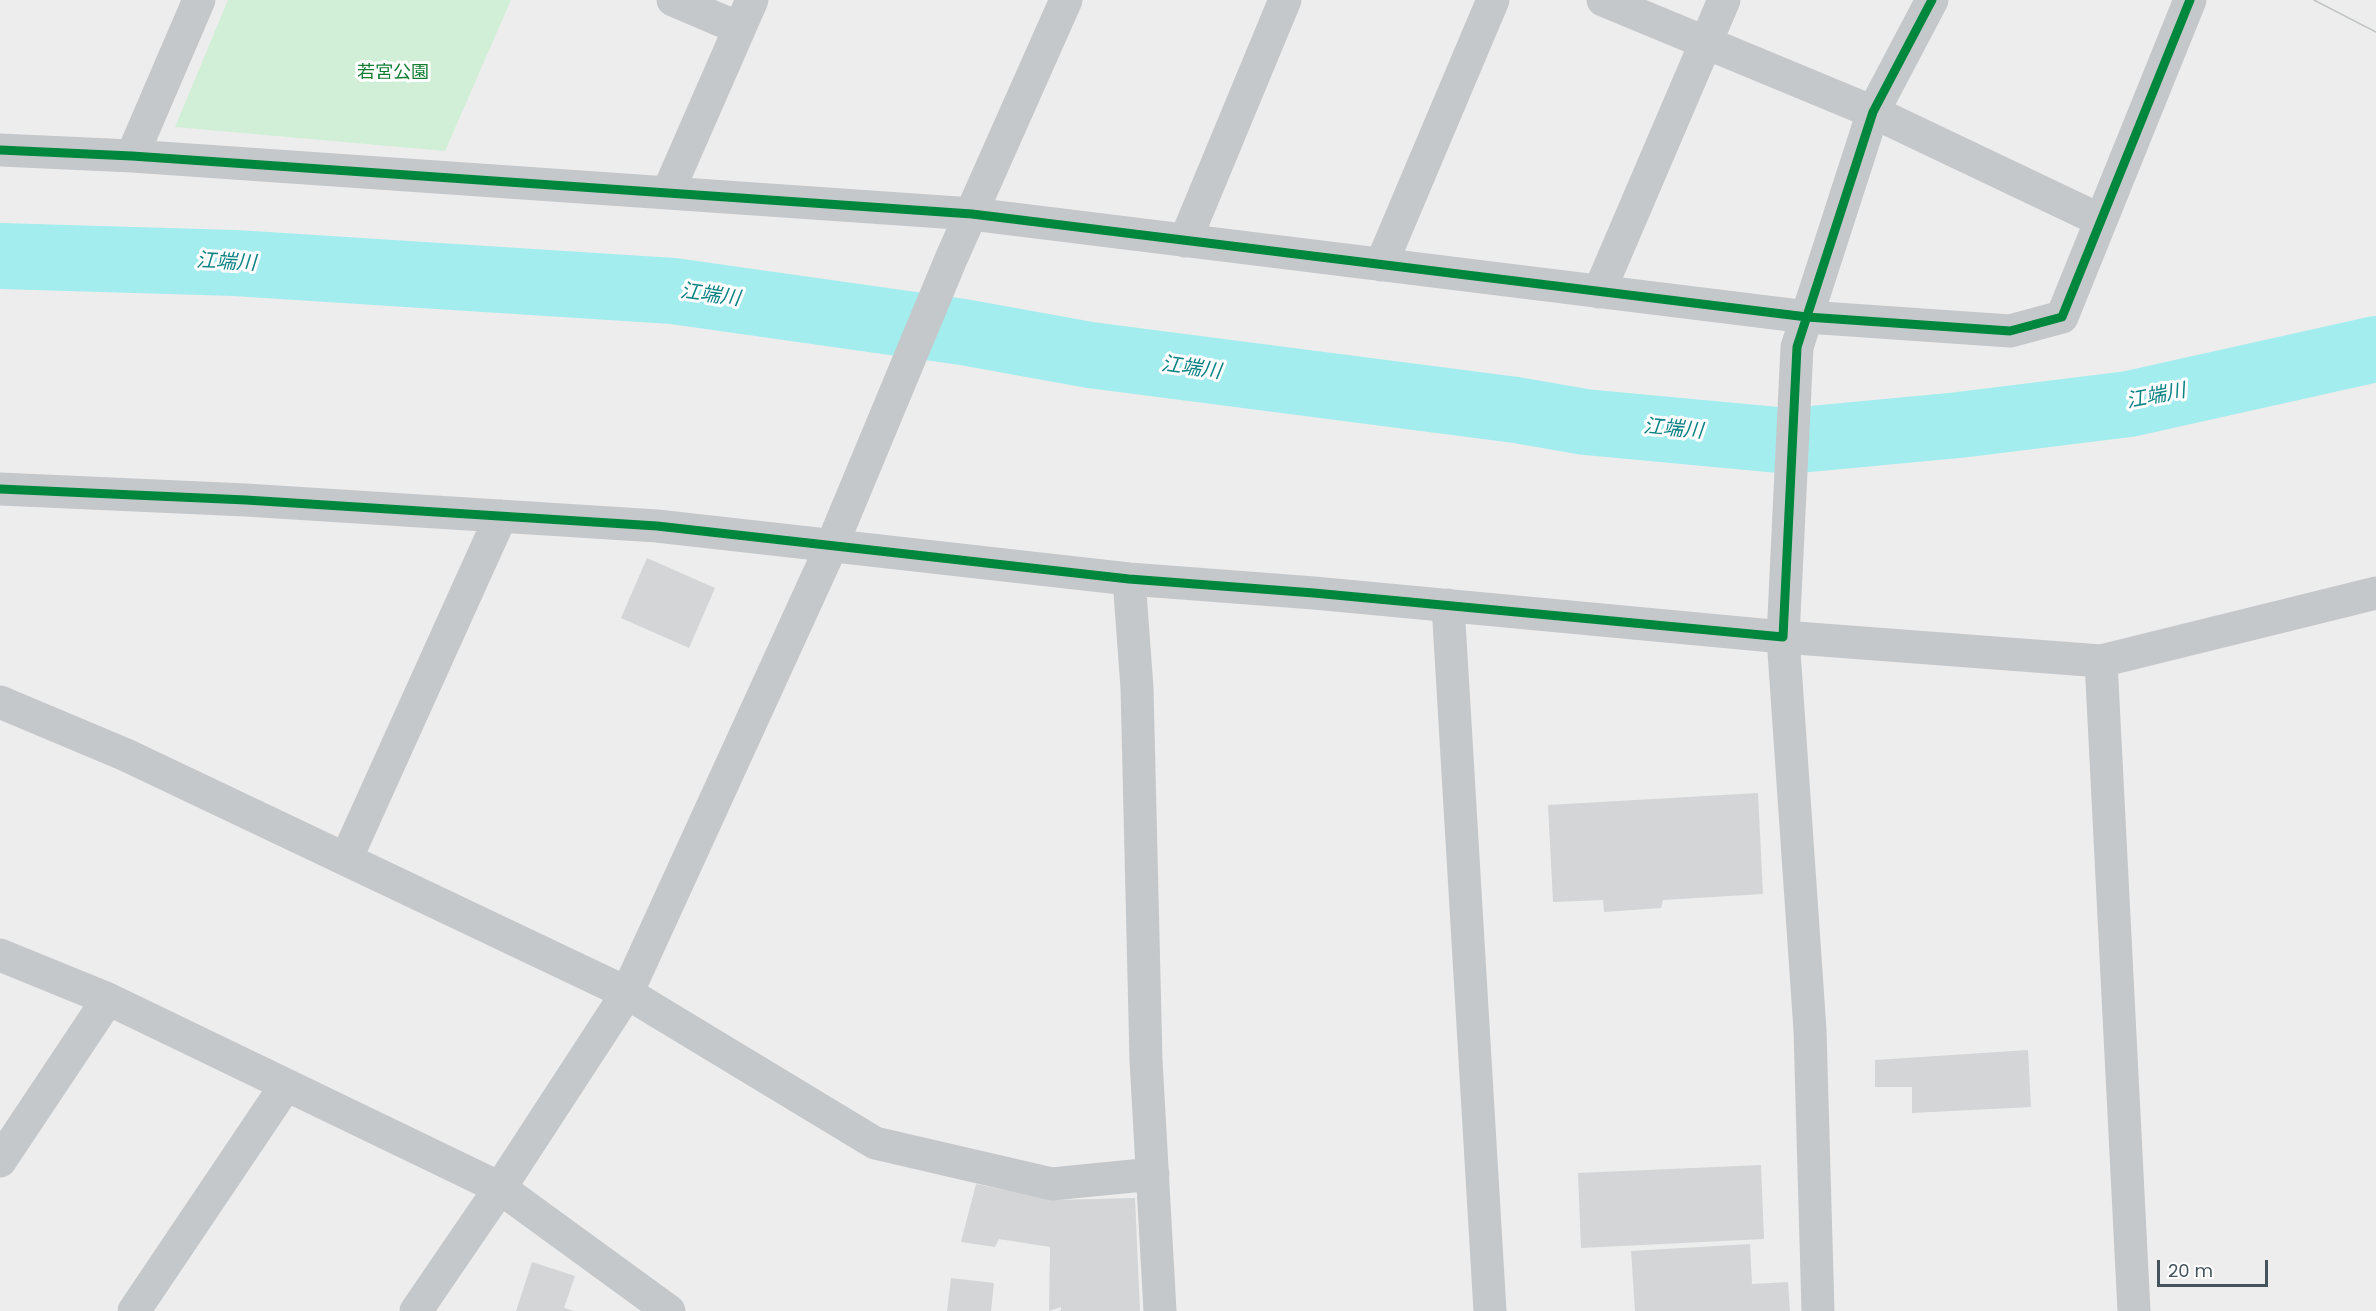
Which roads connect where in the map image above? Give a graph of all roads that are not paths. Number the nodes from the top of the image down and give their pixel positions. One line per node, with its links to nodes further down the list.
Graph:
1 (199, 0): 14 (street)
2 (673, 0): 10 (street)
3 (1066, 0): 16 (street)
4 (1285, 0): 18 (street)
5 (1493, 0): 19 (street)
6 (1603, 0): 11 (street)
7 (1724, 0): 11 (street)
8 (1932, 0): 12 (street)
9 (2190, 0): 17 (street)
10 (745, 14): 15 (street)
11 (1705, 42): 12 (street); 20 (street)
12 (1873, 112): 17 (street); 21 (street)
13 (0, 150): 14 (street)
14 (132, 156): 15 (street)
15 (668, 192): 16 (street)
16 (972, 214): 18 (street); 24 (street)
17 (2100, 220): 21 (street)
18 (1185, 241): 19 (street)
19 (1381, 265): 20 (street)
20 (1599, 292): 21 (street)
21 (1802, 332): 28 (street)
22 (0, 489): 23 (street)
23 (501, 516): 24 (street); 31 (street)
24 (832, 545): 25 (street); 33 (street)
25 (1129, 579): 27 (street); 37 (street)
26 (2376, 594): 29 (street)
27 (1448, 605): 28 (street); 43 (street)
28 (1784, 625): 29 (street); 44 (street)
29 (2101, 661): 45 (street)
30 (0, 702): 31 (street)
31 (346, 859): 33 (street)
32 (0, 955): 34 (street)
33 (627, 993): 37 (street); 38 (street)
34 (108, 999): 35 (street); 36 (street)
35 (286, 1085): 38 (street); 39 (street)
36 (0, 1161)
37 (1153, 1174): 42 (street)
38 (500, 1188): 40 (street); 41 (street)
39 (134, 1311)
40 (416, 1311)
41 (669, 1311)
42 (1160, 1311)
43 (1490, 1311)
44 (1818, 1311)
45 (2134, 1311)

